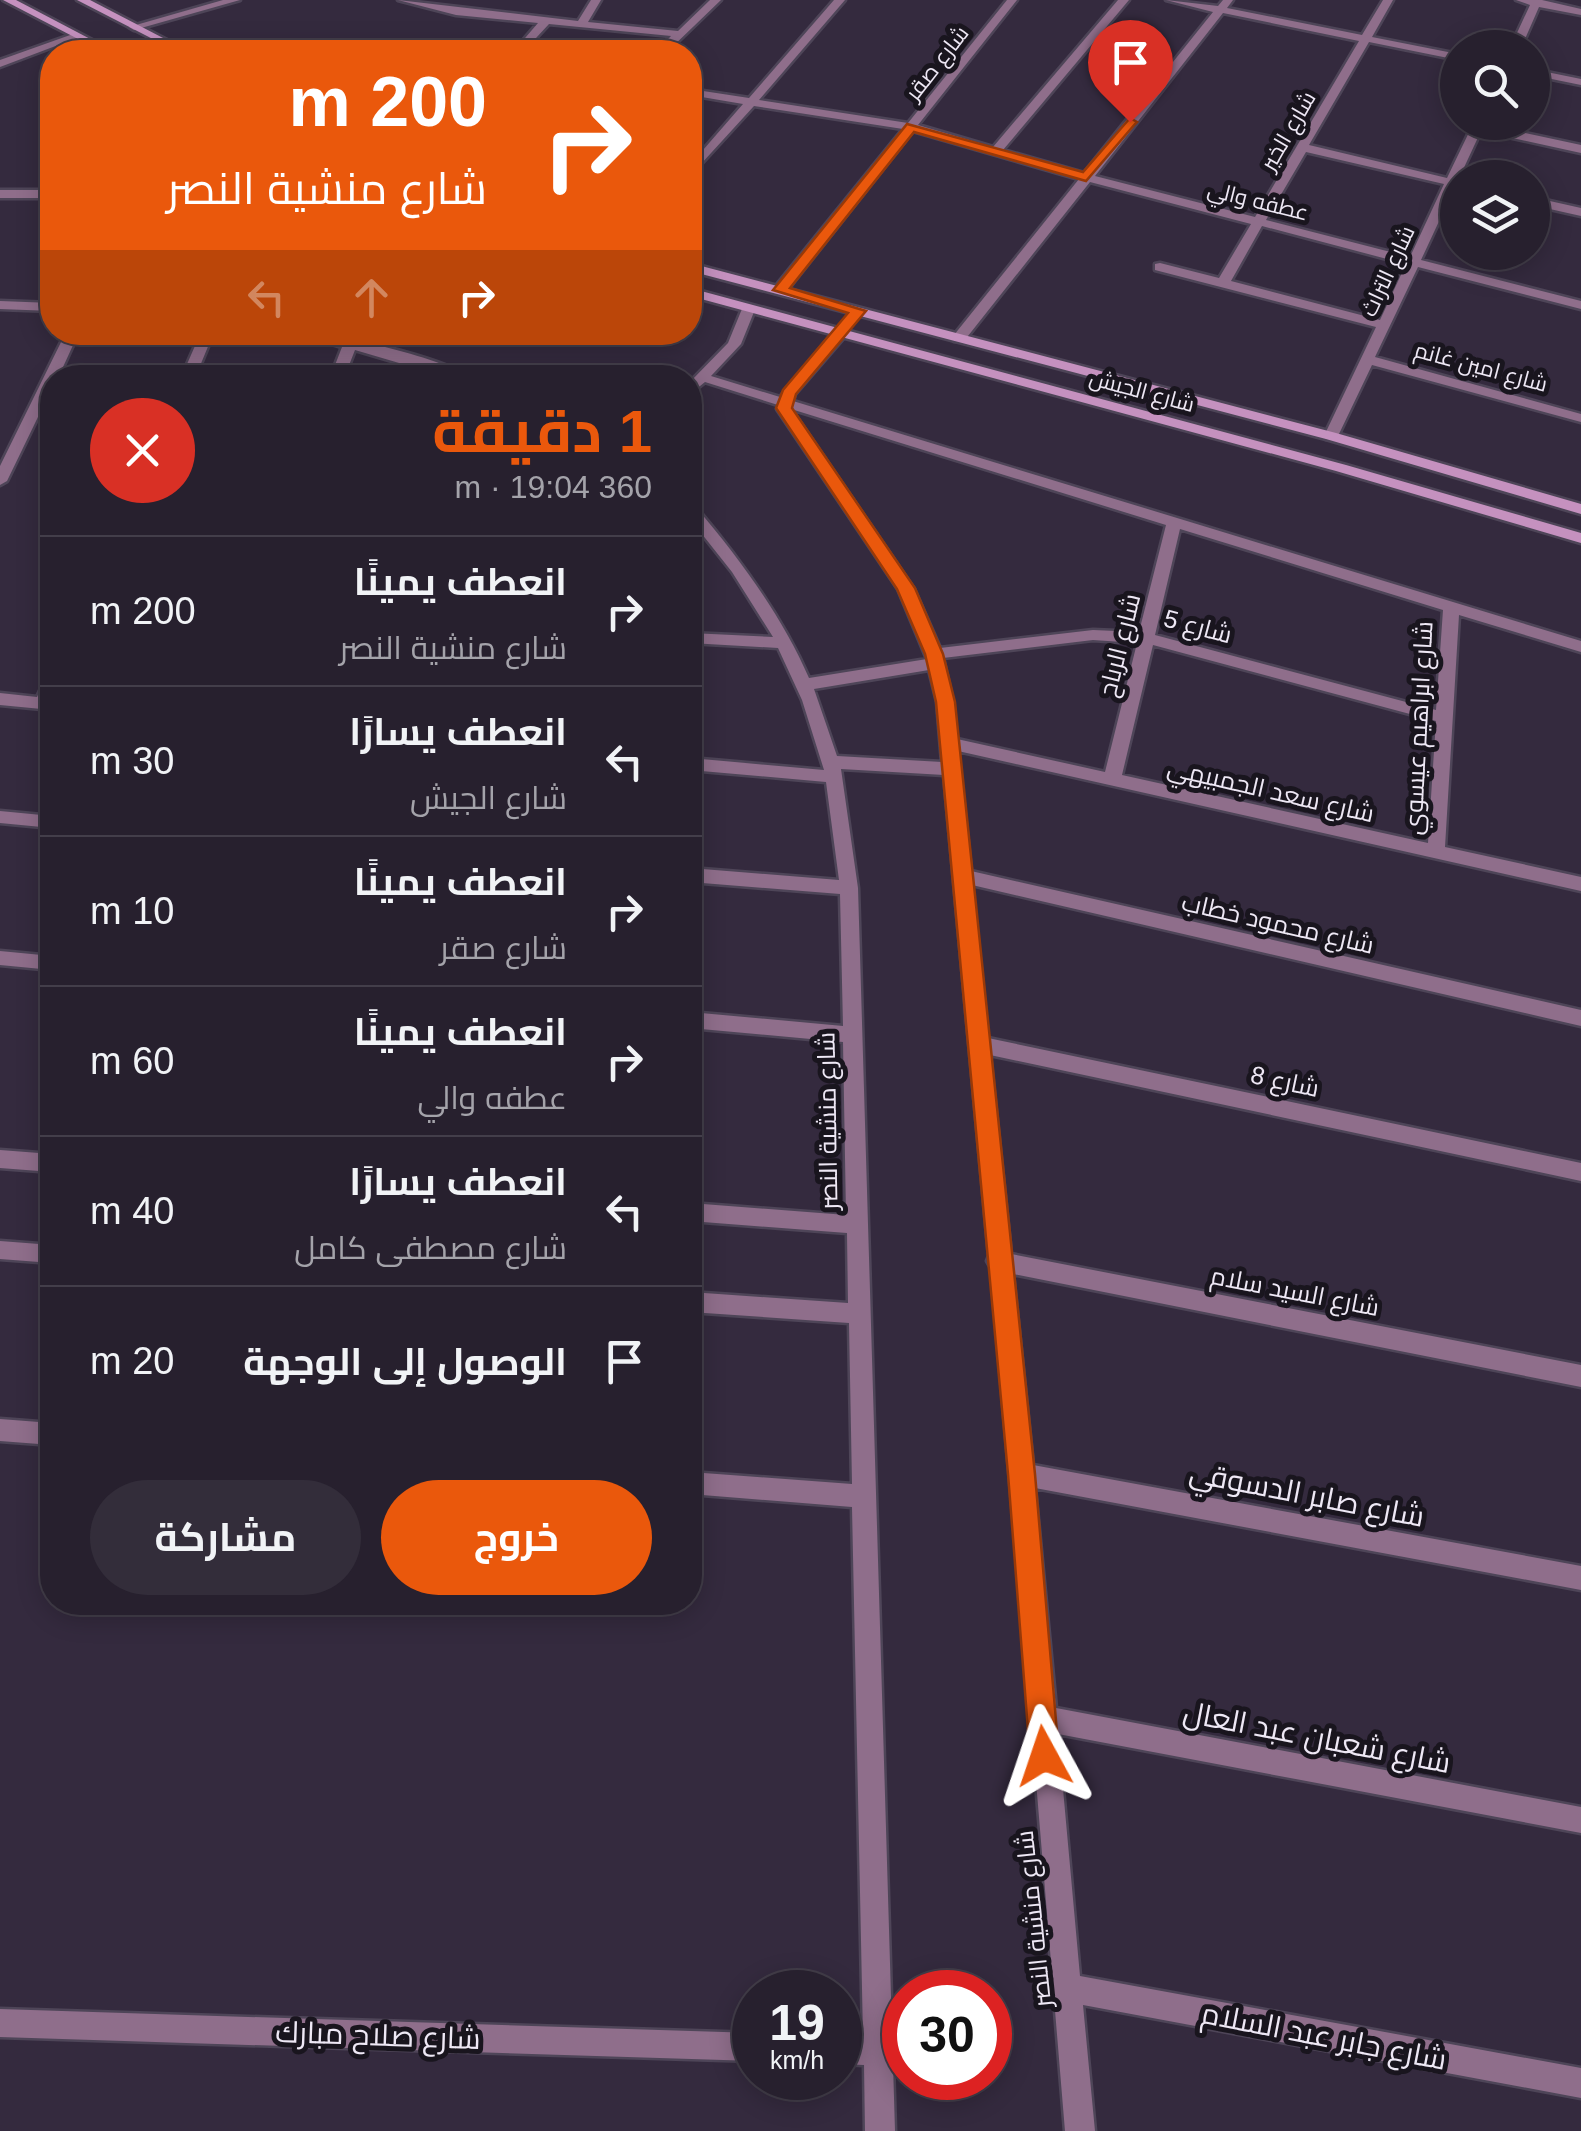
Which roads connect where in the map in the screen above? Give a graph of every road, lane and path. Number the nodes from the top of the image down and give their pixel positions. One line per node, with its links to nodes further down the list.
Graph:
1 (8, 0): 21 (main road)
2 (82, 0): 18 (main road)
3 (235, 0): 18 (street)
4 (404, 0): 16 (street)
5 (596, 0): 17 (street)
6 (716, 0): 20 (street)
7 (840, 0): 34 (street)
8 (1012, 0): 35 (street, شارع صقر)
9 (1124, 0): 41 (street)
10 (1171, 0): 14 (street)
11 (1388, 0): 22 (street, شارع الخير)
12 (1521, 0): 13 (street)
13 (1536, 2): 15 (street); 19 (street)
14 (1224, 5): 22 (street); 43 (street)
15 (1581, 12)
16 (546, 21): 17 (street); 26 (street)
17 (581, 24): 20 (street)
18 (134, 26): 25 (main road)
19 (1523, 30)
20 (680, 34): 27 (street)
21 (77, 36): 23 (street); 24 (main road)
22 (1365, 39): 29 (street); 38 (street, شارع الخير)
23 (66, 40)
24 (85, 40)
25 (162, 40)
26 (529, 40)
27 (673, 40)
28 (40, 49): 30 (street)
29 (1440, 54)
30 (0, 64)
31 (1550, 76): 32 (street)
32 (1581, 82)
33 (702, 94): 34 (street, عطفه والي)
34 (752, 102): 35 (street, عطفه والي); 39 (street)
35 (911, 127): 41 (street, عطفه والي); 55 (street, شارع صقر)
36 (1543, 140): 40 (street)
37 (702, 147): 39 (street)
38 (1301, 147): 44 (street); 50 (street, شارع الخير)
39 (711, 148): 42 (street)
40 (1581, 149)
41 (996, 151): 43 (street, عطفه والي)
42 (702, 158)
43 (1086, 177): 50 (street, عطفه والي); 64 (street)
44 (1440, 179)
45 (0, 194): 46 (street)
46 (40, 194)
47 (1550, 205): 49 (street)
48 (1440, 212): 51 (street, شارع التراث)
49 (1581, 212)
50 (1258, 222): 51 (street, عطفه والي); 54 (street, شارع الخير)
51 (1414, 262): 57 (street, عطفه والي); 62 (street, شارع التراث)
52 (1160, 267): 54 (street)
53 (702, 270): 55 (main road, شارع الجيش)
54 (1223, 283): 62 (street)
55 (780, 290): 61 (main road, شارع الجيش)
56 (702, 295): 60 (main road, شارع الجيش)
57 (1581, 305)
58 (0, 306): 59 (street)
59 (40, 307)
60 (748, 308): 63 (main road, شارع الجيش); 68 (street)
61 (858, 311): 63 (main road); 64 (main road, شارع الجيش)
62 (1385, 325): 66 (street, شارع التراث)
63 (841, 332): 71 (street); 78 (main road, شارع الجيش)
64 (959, 338): 73 (main road, شارع الجيش)
65 (353, 345): 67 (street)
66 (1369, 360): 72 (street, شارع امين غانم); 73 (street, شارع التراث)
67 (421, 365)
68 (705, 378): 69 (street); 71 (street)
69 (702, 380)
70 (40, 398): 74 (street)
71 (784, 402): 76 (street); 84 (street, شارع منشية النصر)
72 (1581, 418)
73 (1331, 436): 75 (main road, شارع الجيش)
74 (0, 481)
75 (1581, 509)
76 (1174, 522): 79 (street); 80 (street, شارع الرباح)
77 (702, 524): 82 (street, شارع منشية النصر)
78 (1581, 538)
79 (1451, 607): 83 (street); 88 (street, شارع ابراهيم عيسوي)
80 (1146, 638): 84 (street, شارع 5); 88 (street, شارع 5); 93 (street, شارع الرباح)
81 (702, 639): 82 (street)
82 (785, 644): 85 (street, شارع منشية النصر)
83 (1581, 647)
84 (935, 659): 85 (street, شارع 5); 89 (street, شارع منشية النصر)
85 (804, 685): 91 (street, شارع منشية النصر)
86 (0, 699): 87 (street)
87 (40, 703)
88 (1444, 718): 96 (street, شارع ابراهيم عيسوي)
89 (950, 743): 92 (street, شارع منشية النصر); 93 (street, شارع سعد الجمبيهي)
90 (702, 764): 91 (street)
91 (832, 769): 92 (street); 100 (street, شارع منشية النصر)
92 (952, 769): 98 (street, شارع منشية النصر)
93 (1112, 780): 96 (street, شارع سعد الجمبيهي)
94 (0, 818): 95 (street)
95 (40, 821)
96 (1436, 853): 99 (street, شارع سعد الجمبيهي)
97 (702, 876): 100 (street)
98 (963, 876): 103 (street, شارع محمود خطاب); 106 (street, شارع منشية النصر)
99 (1581, 884)
100 (849, 888): 105 (street, شارع منشية النصر)
101 (0, 958): 102 (street)
102 (40, 962)
103 (1581, 1018)
104 (702, 1021): 105 (street)
105 (853, 1035): 111 (street, شارع منشية النصر)
106 (978, 1044): 109 (street, شارع 8); 114 (street, شارع منشية النصر)
107 (0, 1159): 108 (street)
108 (40, 1162)
109 (1581, 1172)
110 (702, 1213): 111 (street)
111 (858, 1225): 116 (street, شارع منشية النصر)
112 (0, 1250): 113 (street)
113 (40, 1253)
114 (998, 1260): 117 (street, شارع السيد سلام); 120 (street, شارع منشية النصر)
115 (702, 1303): 116 (street)
116 (860, 1314): 122 (street, شارع منشية النصر)
117 (1581, 1376)
118 (0, 1430): 119 (street)
119 (40, 1433)
120 (1022, 1474): 123 (street, شارع صابر الدسوقي); 124 (street, شارع منشية النصر)
121 (702, 1484): 122 (street)
122 (864, 1496): 130 (street, شارع منشية النصر)
123 (1581, 1578)
124 (1041, 1718): 125 (street, شارع شعبان عبد العال); 126 (street, شارع منشية النصر)
125 (1581, 1820)
126 (1068, 1988): 131 (street, شارع جابر عبد السلام); 133 (street, شارع منشية النصر)
127 (0, 2023): 128 (street, شارع صلاح مبارك)
128 (732, 2046)
129 (862, 2051): 130 (street)
130 (878, 2051): 132 (street, شارع منشية النصر)
131 (1581, 2084)
132 (880, 2131)
133 (1080, 2131)

